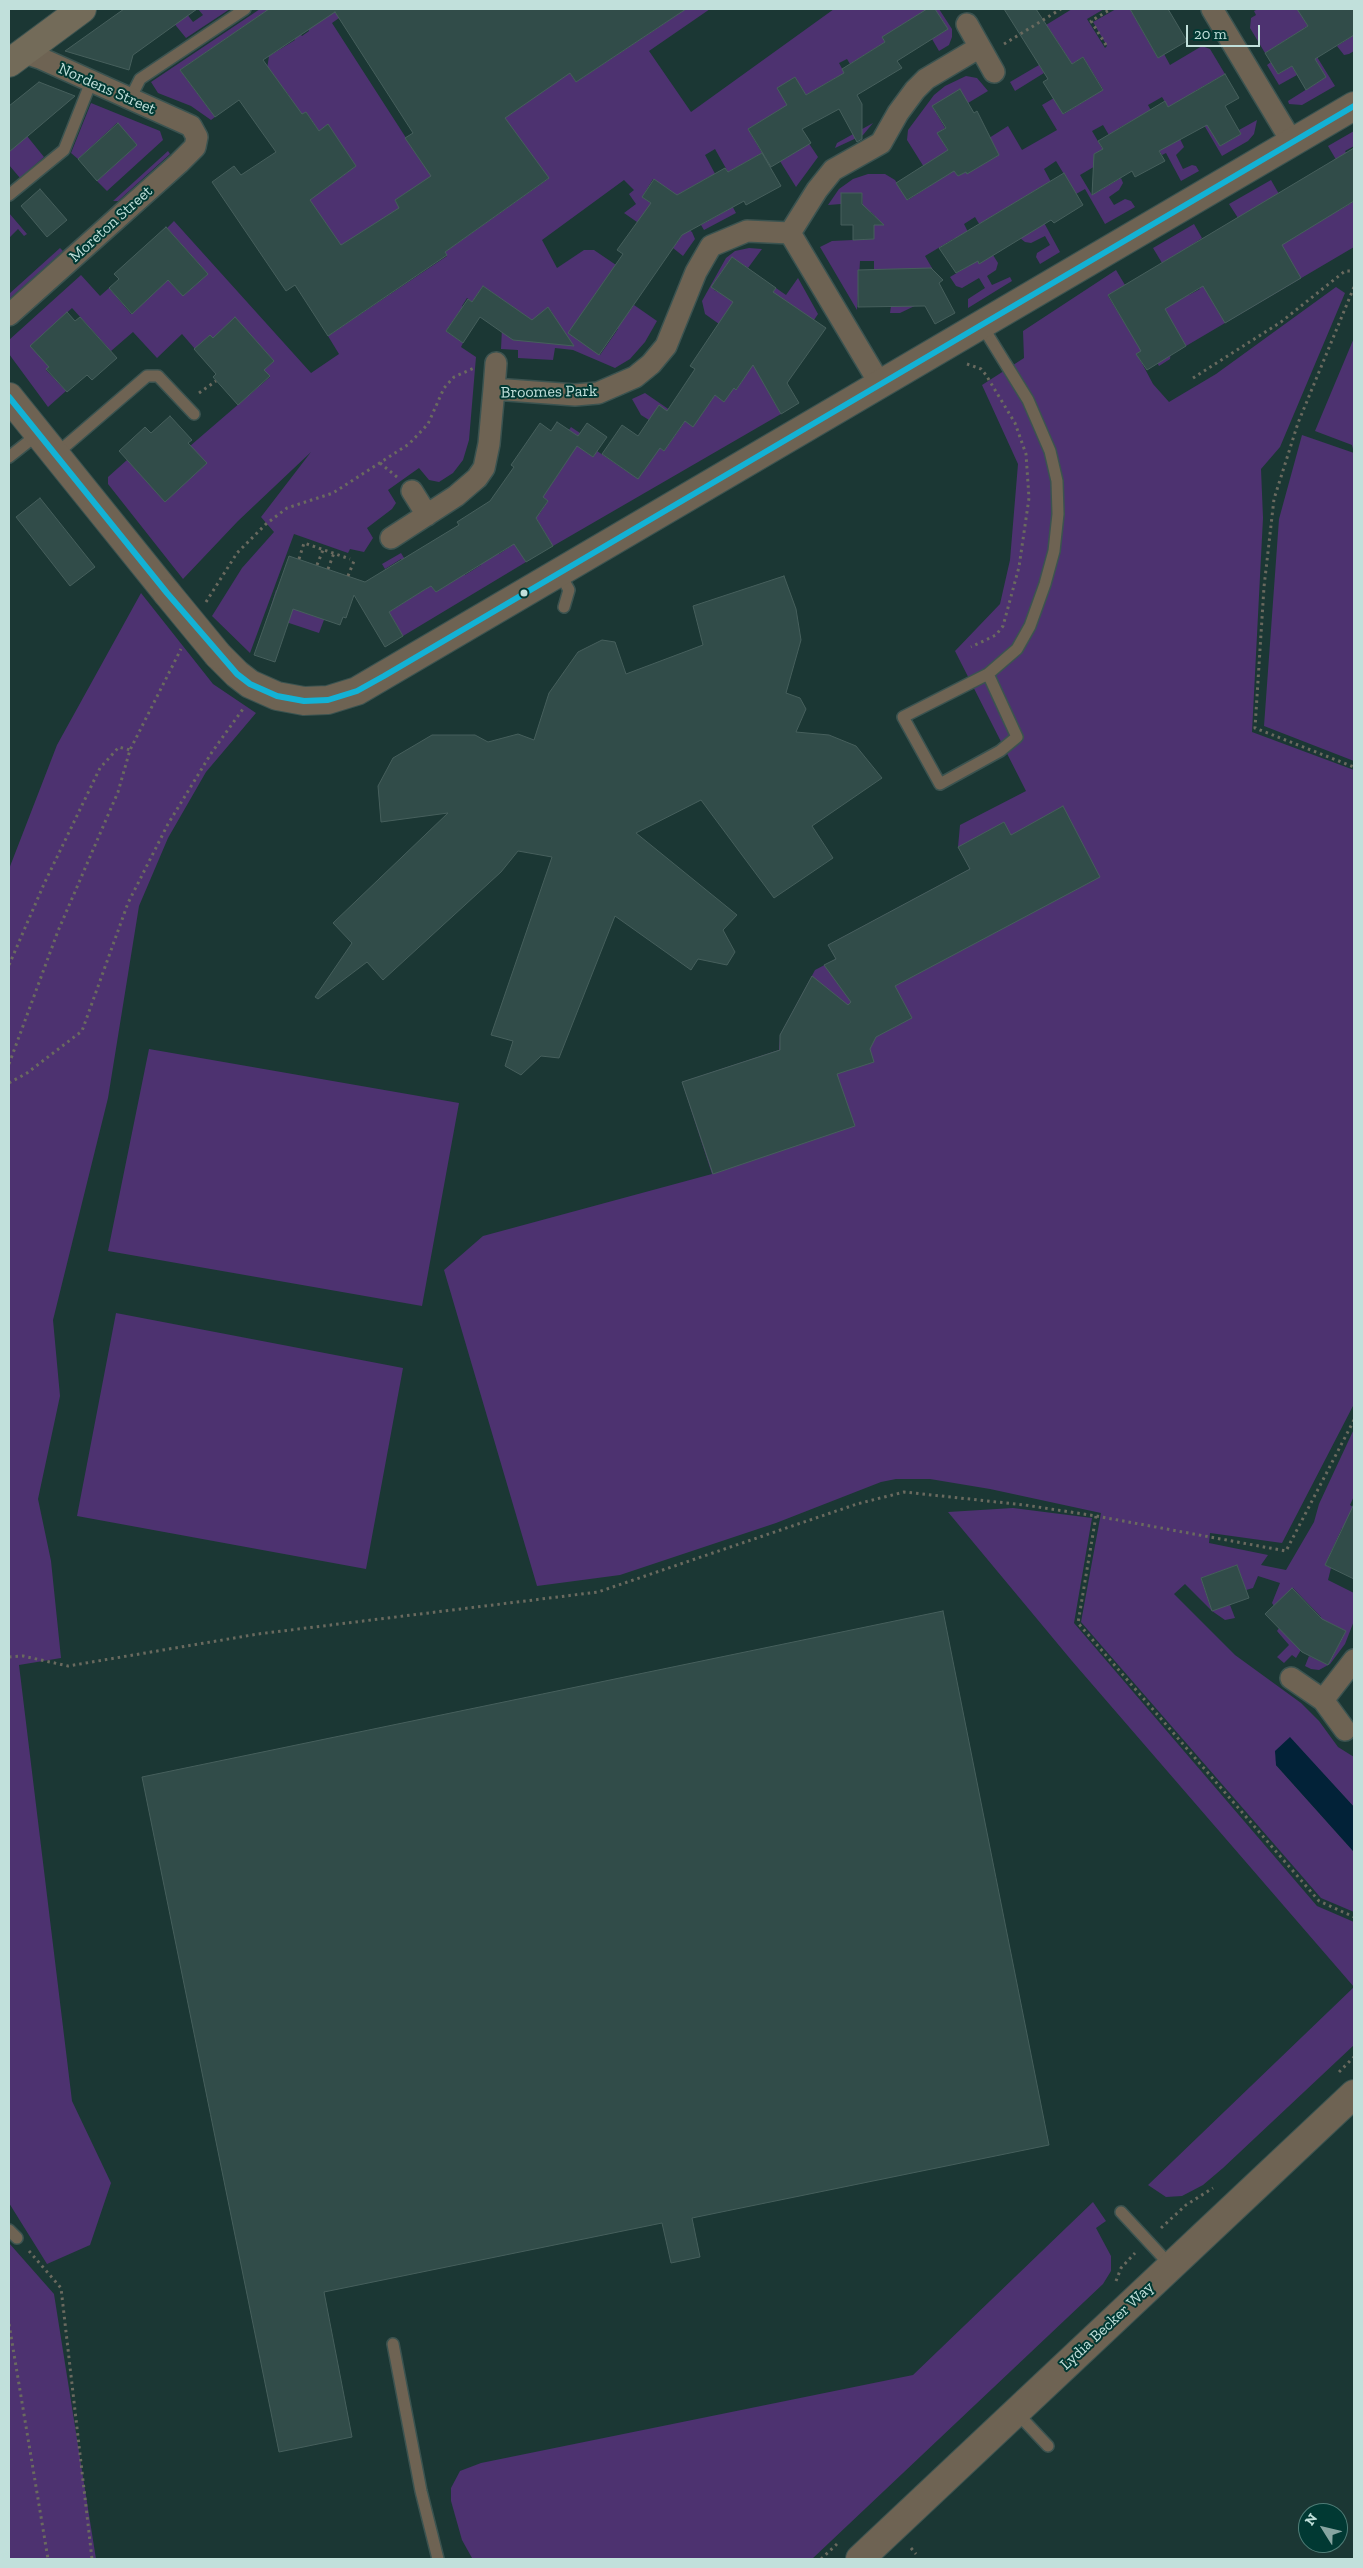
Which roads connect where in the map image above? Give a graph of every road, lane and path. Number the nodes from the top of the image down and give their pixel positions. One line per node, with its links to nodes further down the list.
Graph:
1 (82, 9): 8 (main road)
2 (245, 9): 11 (lane)
3 (1061, 9): 9 (path)
4 (1111, 9): 7 (path)
5 (1212, 9): 14 (street)
6 (967, 24): 9 (street)
7 (1106, 46)
8 (13, 54): 10 (street, Nordens Street)
9 (986, 58): 16 (street)
10 (90, 82): 11 (street, Nordens Street); 15 (lane)
11 (130, 99): 13 (street, Nordens Street)
12 (1354, 106): 14 (street)
13 (191, 126): 19 (street, Moreton Street)
14 (1292, 142): 20 (street)
15 (9, 195)
16 (790, 233): 24 (street); 25 (street, Broomes Park)
17 (1354, 271): 23 (path)
18 (1354, 287): 46 (path)
19 (9, 315)
20 (981, 324): 24 (street); 43 (lane)
21 (496, 363): 25 (street)
22 (960, 364): 42 (path)
23 (1193, 378)
24 (880, 384): 39 (street)
25 (494, 389): 32 (street, Broomes Park)
26 (9, 397): 28 (street)
27 (194, 414): 29 (lane)
28 (38, 434): 29 (street); 30 (lane)
29 (55, 456): 39 (street, bridge)
30 (9, 457)
31 (412, 491): 32 (street)
32 (427, 515): 33 (street, Broomes Park)
33 (391, 538)
34 (323, 550): 35 (path); 36 (path); 37 (path)
35 (334, 553): 38 (path); 40 (path)
36 (299, 559)
37 (317, 565)
38 (328, 569)
39 (559, 572): 41 (lane)
40 (348, 576)
41 (564, 607)
42 (971, 647)
43 (988, 674): 43 (lane)
44 (248, 702): 48 (path)
45 (130, 750): 47 (path)
46 (1354, 767)
47 (9, 964)
48 (9, 1083)
49 (1354, 1420): 50 (path)
50 (1096, 1516): 51 (path); 56 (path)
51 (9, 1657)
52 (1354, 1660): 54 (street)
53 (1292, 1678): 54 (street)
54 (1323, 1700): 55 (street)
55 (1345, 1730)
56 (1354, 1917)
57 (1354, 2094): 60 (street, Lydia Becker Way)
58 (1121, 2212): 60 (lane)
59 (13, 2234): 68 (path)
60 (1171, 2266): 63 (street, Lydia Becker Way)
61 (9, 2324): 67 (path)
62 (393, 2344): 69 (lane)
63 (1016, 2412): 64 (lane); 70 (street, Lydia Becker Way)
64 (1048, 2446)
65 (909, 2545): 66 (path)
66 (916, 2554)
67 (48, 2559)
68 (92, 2559)
69 (438, 2559)
70 (860, 2559)

